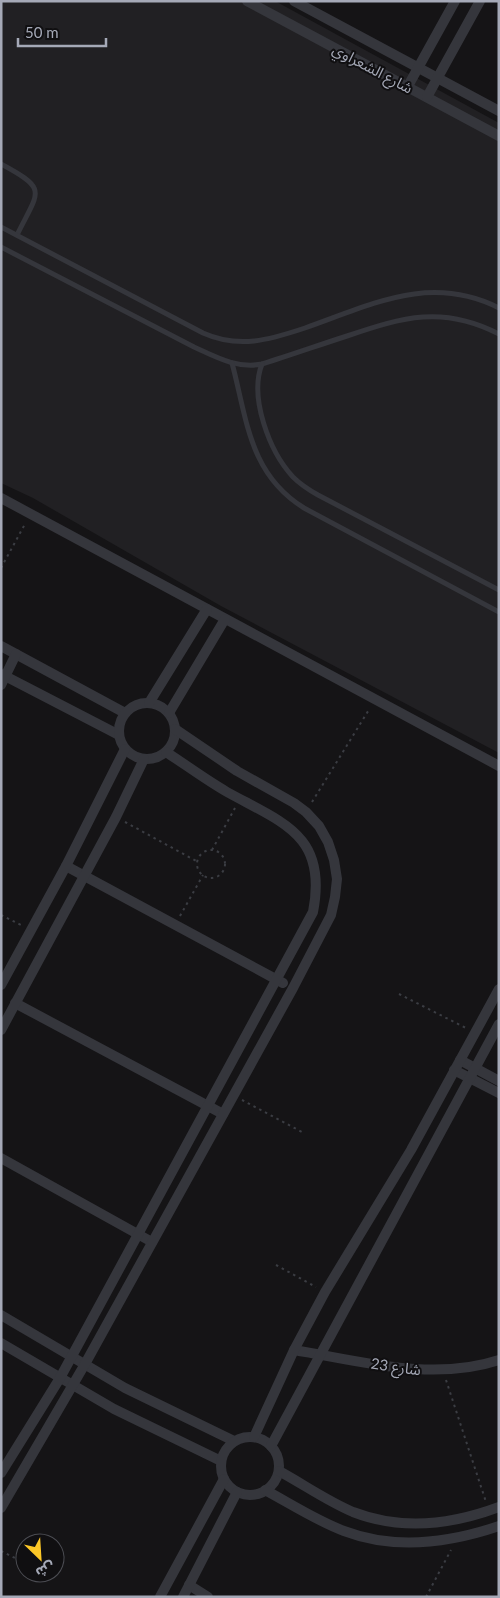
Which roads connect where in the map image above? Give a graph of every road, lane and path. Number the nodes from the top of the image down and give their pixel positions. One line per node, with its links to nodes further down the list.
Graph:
1 (247, 1): 7 (street, شارع الشعراوي)
2 (294, 1): 5 (street, شارع الشعراوي)
3 (454, 1): 5 (street)
4 (480, 1): 6 (street)
5 (418, 67): 6 (street, شارع الشعراوي); 7 (street)
6 (438, 78): 8 (street); 9 (street, شارع الشعراوي)
7 (408, 86): 8 (street, شارع الشعراوي)
8 (427, 97): 10 (street, شارع الشعراوي)
9 (499, 111)
10 (499, 136)
11 (1, 164): 13 (lane)
12 (1, 226): 13 (lane)
13 (17, 235): 15 (lane)
14 (1, 247): 17 (lane)
15 (499, 308)
16 (499, 334): 18 (lane)
17 (232, 362): 18 (lane); 24 (lane)
18 (262, 364): 22 (lane)
19 (1, 498): 20 (street)
20 (30, 514): 21 (path); 23 (street)
21 (1, 568)
22 (499, 590)
23 (207, 610): 25 (street); 30 (street)
24 (499, 612)
25 (225, 619): 29 (street); 32 (street)
26 (1, 646): 27 (street)
27 (16, 654): 28 (street); 31 (street)
28 (3, 679): 34 (street)
29 (375, 700): 38 (street); 40 (path)
30 (149, 703): 31 (street); 32 (street)
31 (125, 713): 34 (street)
32 (169, 714): 33 (street)
33 (175, 729): 36 (street); 40 (street)
34 (119, 735): 35 (street)
35 (125, 750): 37 (street); 44 (street)
36 (166, 752): 37 (street); 39 (street)
37 (144, 759): 41 (street)
38 (499, 766)
39 (240, 798): 42 (path); 50 (street)
40 (306, 812): 52 (street)
41 (116, 817): 43 (path); 46 (street)
42 (212, 850): 43 (path); 45 (path)
43 (198, 862): 45 (path)
44 (66, 866): 46 (street); 49 (street)
45 (203, 875): 48 (path)
46 (84, 876): 48 (street); 55 (street)
47 (1, 915): 49 (path)
48 (175, 925): 50 (street)
49 (31, 930): 51 (street)
50 (278, 980): 52 (street); 64 (street)
51 (1, 985)
52 (293, 988): 63 (street)
53 (499, 989): 58 (street)
54 (399, 994): 58 (path)
55 (16, 1003): 57 (street); 64 (street)
56 (499, 1024): 60 (street)
57 (1, 1030)
58 (475, 1032): 59 (street)
59 (457, 1065): 60 (street); 71 (street)
60 (472, 1073): 61 (street); 62 (street); 75 (street)
61 (499, 1081)
62 (499, 1093)
63 (233, 1095): 65 (street); 66 (path)
64 (209, 1106): 65 (street); 68 (street)
65 (223, 1114): 69 (street)
66 (302, 1132)
67 (1, 1158): 68 (street)
68 (138, 1234): 69 (street); 76 (street)
69 (152, 1242): 78 (street)
70 (276, 1265): 71 (path)
71 (325, 1292): 74 (street)
72 (1, 1315): 76 (street)
73 (1, 1343): 80 (street)
74 (294, 1350): 75 (street, شارع 23); 82 (street)
75 (321, 1354): 79 (street, شارع 23); 84 (street)
76 (71, 1356): 78 (street); 80 (street)
77 (499, 1360): 79 (street, شارع 23)
78 (85, 1364): 81 (street); 83 (street)
79 (443, 1370): 93 (path)
80 (60, 1378): 81 (street); 87 (street)
81 (73, 1386): 85 (street); 90 (street)
82 (254, 1437): 83 (street); 84 (street)
83 (234, 1441): 85 (street)
84 (271, 1446): 86 (street)
85 (221, 1462): 88 (street)
86 (279, 1471): 89 (street); 93 (street)
87 (1, 1472)
88 (224, 1479): 91 (street); 99 (street)
89 (265, 1490): 91 (street); 95 (street)
90 (5, 1491): 92 (street)
91 (238, 1492): 98 (street)
92 (1, 1508)
93 (494, 1509)
94 (499, 1526): 95 (street)
95 (456, 1539): 102 (path)
96 (1, 1551): 97 (path)
97 (15, 1558)
98 (189, 1585): 100 (street); 101 (street)
99 (160, 1597)
100 (183, 1597)
101 (208, 1597)
102 (426, 1597)

